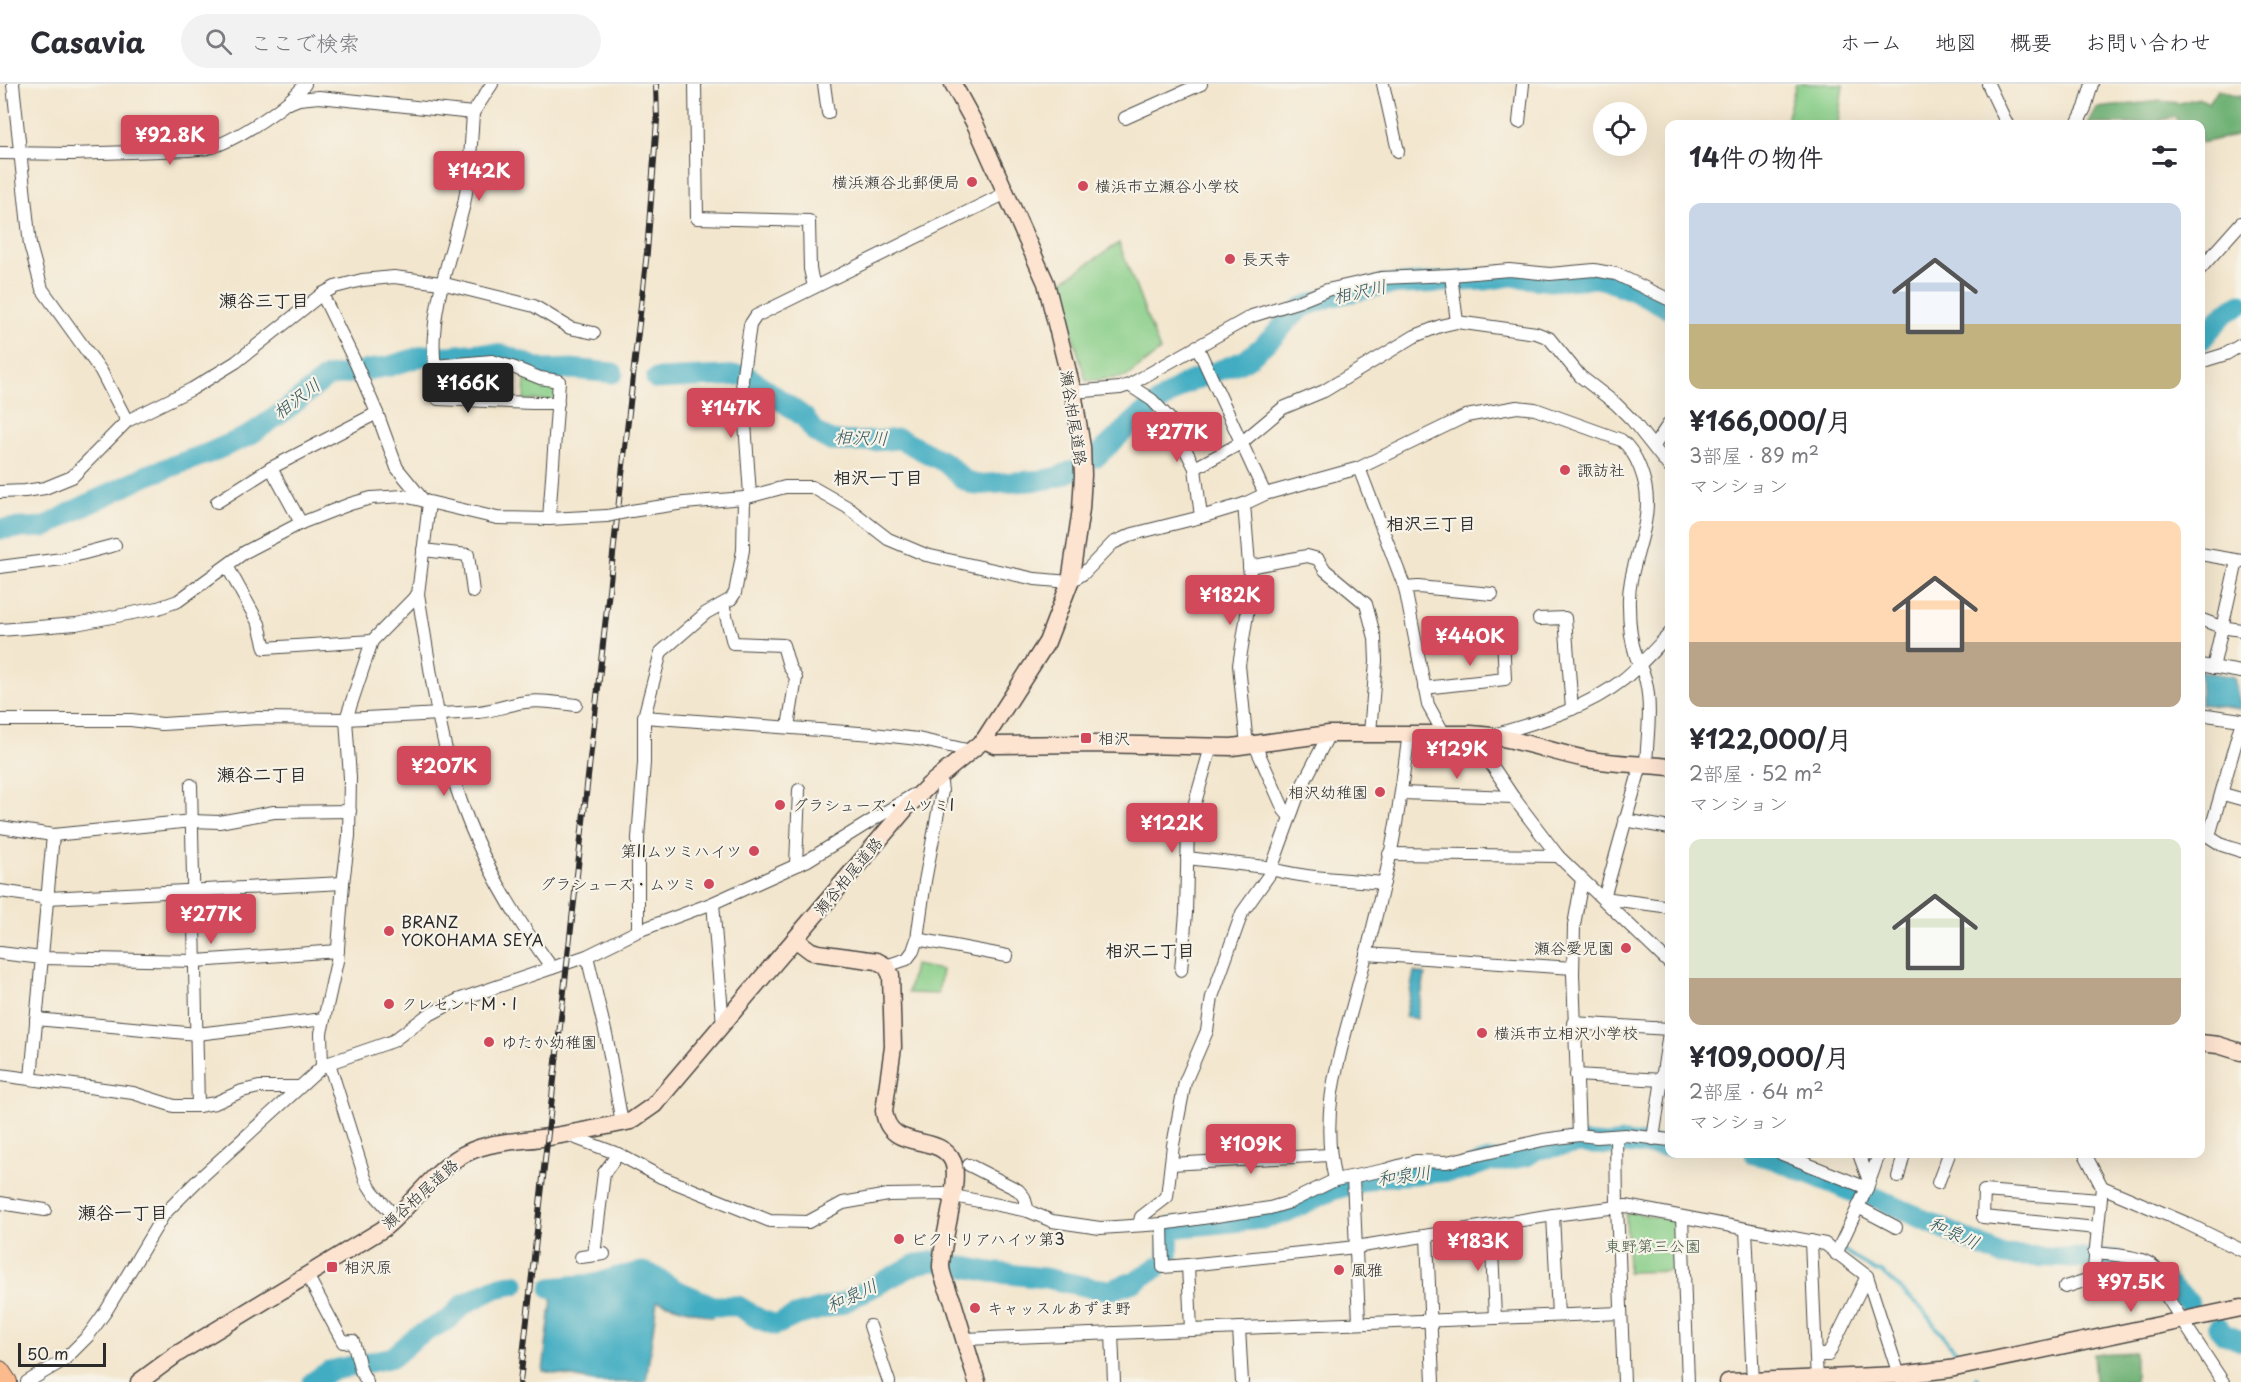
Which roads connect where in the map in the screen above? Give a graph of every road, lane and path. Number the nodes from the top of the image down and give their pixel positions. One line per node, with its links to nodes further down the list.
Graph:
1 (13, 84): 21 (street)
2 (305, 84): 12 (street)
3 (492, 84): 13 (street)
4 (695, 84): 27 (street)
5 (824, 84): 14 (street)
6 (953, 84): 22 (street, 瀬谷柏尾道路)
7 (1201, 84): 15 (street)
8 (1383, 84): 19 (street)
9 (1523, 84): 18 (street)
10 (1988, 84): 16 (street)
11 (2092, 84): 17 (street)
12 (288, 103): 13 (street); 21 (street)
13 (473, 112): 26 (street)
14 (828, 113)
15 (1125, 118)
16 (2005, 120)
17 (2078, 120)
18 (1519, 122)
19 (1398, 151)
20 (0, 153): 21 (street)
21 (20, 154): 40 (street)
22 (1006, 193): 27 (street); 37 (street, 瀬谷柏尾道路)
23 (2241, 223): 24 (street)
24 (2205, 263)
25 (1451, 280): 29 (street); 30 (street); 33 (street)
26 (441, 283): 28 (street); 31 (street); 34 (street)
27 (814, 287): 50 (street)
28 (321, 294): 39 (street); 40 (street)
29 (1665, 298)
30 (1457, 322): 42 (street); 43 (street)
31 (594, 333)
32 (2241, 345): 35 (street)
33 (1197, 346): 36 (street); 42 (street)
34 (434, 360): 38 (street); 38 (street)
35 (2205, 360)
36 (1129, 385): 37 (street); 46 (street)
37 (1073, 392): 64 (street, 瀬谷柏尾道路)
38 (558, 403): 55 (street)
39 (377, 413): 45 (street); 52 (street)
40 (127, 421): 48 (street)
41 (1665, 430): 43 (street)
42 (1241, 443): 46 (street); 49 (street)
43 (1654, 446): 44 (street)
44 (1665, 461)
45 (271, 468): 51 (street); 56 (street)
46 (1195, 468): 54 (street)
47 (1359, 468): 49 (street); 65 (street); 78 (street)
48 (0, 492)
49 (1265, 494): 53 (street)
50 (747, 497): 55 (street, bridge); 64 (street); 69 (street)
51 (217, 502)
52 (427, 502): 55 (street); 56 (street); 58 (street)
53 (1244, 504): 54 (street); 63 (street)
54 (1201, 517): 64 (street)
55 (549, 519)
56 (301, 523): 62 (street)
57 (115, 545): 61 (street)
58 (423, 550): 66 (street); 67 (street)
59 (2205, 555): 60 (street)
60 (2239, 561): 72 (street)
61 (0, 567)
62 (227, 567): 73 (street); 77 (street)
63 (1249, 567): 91 (street); 98 (street)
64 (1070, 582): 97 (street, 瀬谷柏尾道路)
65 (1405, 588): 68 (street); 81 (street)
66 (473, 592)
67 (418, 594): 77 (street); 84 (street)
68 (1492, 594)
69 (723, 604): 86 (street); 90 (street)
70 (1539, 619): 83 (street)
71 (2205, 622): 72 (street)
72 (2221, 627): 74 (street); 79 (street)
73 (0, 630)
74 (2241, 630)
75 (1503, 636): 81 (street)
76 (1665, 638): 78 (street)
77 (372, 641): 87 (street)
78 (1640, 665): 83 (street); 100 (street)
79 (2207, 666): 80 (street)
80 (2241, 672)
81 (1425, 688): 94 (street)
82 (576, 705): 84 (street)
83 (1572, 709): 96 (street)
84 (439, 714): 87 (street); 144 (street)
85 (2205, 715): 89 (street)
86 (644, 717): 90 (street); 132 (street)
87 (346, 719): 88 (street); 109 (street)
88 (0, 720)
89 (2241, 722): 106 (street)
90 (788, 727): 97 (street)
91 (1370, 733): 92 (street); 93 (street)
92 (1409, 733): 94 (street); 105 (street)
93 (1329, 734): 98 (street); 110 (street)
94 (1444, 734): 95 (street)
95 (1472, 734): 96 (street); 107 (street)
96 (1492, 735): 100 (street)
97 (977, 745): 99 (street); 102 (street, 瀬谷柏尾道路)
98 (1251, 745): 99 (street); 110 (street)
99 (1211, 747): 120 (street)
100 (1644, 765): 101 (street); 111 (street)
101 (1665, 767)
102 (934, 780): 121 (street); 133 (street, 瀬谷柏尾道路); 134 (street)
103 (191, 785): 112 (street)
104 (799, 790): 121 (street)
105 (1401, 794): 107 (street); 118 (street)
106 (2223, 794): 108 (street); 115 (street)
107 (1513, 796): 119 (street)
108 (2241, 799)
109 (350, 811): 112 (street); 124 (street)
110 (1290, 818): 122 (street)
111 (1624, 820): 114 (street); 129 (street)
112 (192, 821): 116 (street); 127 (street)
113 (0, 826): 116 (street)
114 (1665, 827)
115 (2205, 833): 117 (street)
116 (53, 835): 128 (street)
117 (2241, 851)
118 (1389, 854): 119 (street); 125 (street)
119 (1558, 856): 123 (street)
120 (1187, 858): 122 (street); 146 (street)
121 (796, 865): 130 (street)
122 (1271, 869): 125 (street); 177 (street)
123 (1582, 880): 129 (street); 145 (street)
124 (343, 883): 127 (street); 135 (street)
125 (1384, 883): 137 (street)
126 (0, 891): 128 (street)
127 (194, 892): 128 (street); 142 (street)
128 (48, 898): 140 (street)
129 (1604, 898): 131 (street); 141 (street)
130 (713, 903): 132 (street); 150 (street)
131 (1665, 906)
132 (638, 932): 138 (street)
133 (795, 939): 143 (street); 150 (street, 瀬谷柏尾道路)
134 (917, 939): 139 (street); 143 (street)
135 (338, 951): 142 (street); 148 (street)
136 (0, 953): 140 (street)
137 (1366, 954): 145 (street); 170 (street)
138 (587, 956): 144 (street); 163 (street)
139 (1007, 956)
140 (42, 957): 142 (street); 147 (street)
141 (1665, 959)
142 (196, 960): 152 (street)
143 (886, 966): 185 (street)
144 (552, 968): 156 (street)
145 (1573, 968): 149 (street)
146 (1180, 970)
147 (36, 1019): 152 (street); 159 (street)
148 (324, 1019): 152 (street); 156 (street)
149 (1573, 1023): 151 (street); 158 (street)
150 (723, 1025): 163 (street, 瀬谷柏尾道路)
151 (1665, 1027)
152 (197, 1034): 162 (street)
153 (2205, 1044): 154 (street)
154 (2241, 1052)
155 (1665, 1057): 160 (street)
156 (326, 1065): 161 (street); 193 (street)
157 (0, 1075): 159 (street)
158 (1576, 1075): 160 (street); 165 (street)
159 (31, 1078): 162 (street)
160 (1662, 1080): 166 (street)
161 (299, 1087): 162 (street); 231 (street)
162 (198, 1106)
163 (622, 1123): 164 (street, 瀬谷柏尾道路)
164 (565, 1134): 169 (street); 193 (street, 瀬谷柏尾道路)
165 (1579, 1135): 168 (street); 181 (street)
166 (1653, 1139): 167 (street); 168 (street)
167 (1665, 1140)
168 (1617, 1141): 188 (street)
169 (618, 1154): 185 (street); 205 (street)
170 (1329, 1155): 177 (street); 180 (street)
171 (1790, 1158): 184 (street)
172 (1860, 1158): 184 (street)
173 (1877, 1158): 184 (street)
174 (1903, 1158): 179 (street)
175 (1947, 1158): 182 (street)
176 (2087, 1158): 183 (street)
177 (1171, 1164): 195 (street)
178 (969, 1165): 190 (street)
179 (1898, 1177)
180 (1335, 1180): 181 (street); 194 (street)
181 (1354, 1182): 202 (street)
182 (1938, 1183)
183 (2102, 1187): 186 (street); 203 (street)
184 (1864, 1193): 197 (street); 204 (street)
185 (952, 1195): 190 (street); 224 (street)
186 (2100, 1200): 198 (street); 198 (street)
187 (0, 1203): 189 (street)
188 (1617, 1206): 191 (street); 192 (street); 214 (street)
189 (45, 1210)
190 (1028, 1211): 195 (street)
191 (1553, 1215): 196 (street); 215 (street)
192 (1682, 1217): 199 (street); 239 (street)
193 (396, 1218): 208 (street, 瀬谷柏尾道路)
194 (1162, 1224): 195 (street); 207 (street)
195 (1139, 1226)
196 (1491, 1226): 200 (street); 216 (street)
197 (1896, 1227)
198 (2097, 1228): 206 (street)
199 (1746, 1229): 201 (street); 241 (street)
200 (1427, 1236): 202 (street); 217 (street)
201 (1811, 1241): 204 (street); 225 (street)
202 (1356, 1247): 207 (street); 219 (street)
203 (2241, 1250)
204 (1836, 1254): 209 (street)
205 (581, 1257)
206 (2094, 1257): 210 (street); 212 (street)
207 (1188, 1265): 222 (street)
208 (306, 1275): 227 (street); 232 (street, 瀬谷柏尾道路)
209 (1867, 1276): 225 (street); 228 (street)
210 (2094, 1278): 211 (street); 212 (street)
211 (2065, 1287)
212 (2163, 1291): 218 (street)
213 (2241, 1308): 218 (street)
214 (1621, 1313): 215 (street); 238 (street)
215 (1558, 1315): 216 (street)
216 (1494, 1318): 217 (street)
217 (1431, 1320): 219 (street); 237 (street)
218 (2182, 1320): 228 (street); 242 (street)
219 (1359, 1323): 221 (street)
220 (870, 1326): 233 (street)
221 (1239, 1328): 222 (street); 236 (street)
222 (1191, 1330): 223 (street)
223 (1112, 1333): 224 (street); 235 (street)
224 (964, 1339): 234 (street)
225 (1816, 1355): 229 (street)
226 (0, 1370): 230 (main road)
227 (362, 1371)
228 (1900, 1379): 229 (street)
229 (1817, 1380): 241 (street)
230 (8, 1382)
231 (27, 1382)
232 (139, 1382)
233 (889, 1382)
234 (977, 1382)
235 (1114, 1382)
236 (1242, 1382)
237 (1433, 1382)
238 (1624, 1382)
239 (1688, 1382)
240 (1728, 1382): 241 (street)
241 (1753, 1382)
242 (2223, 1382)

